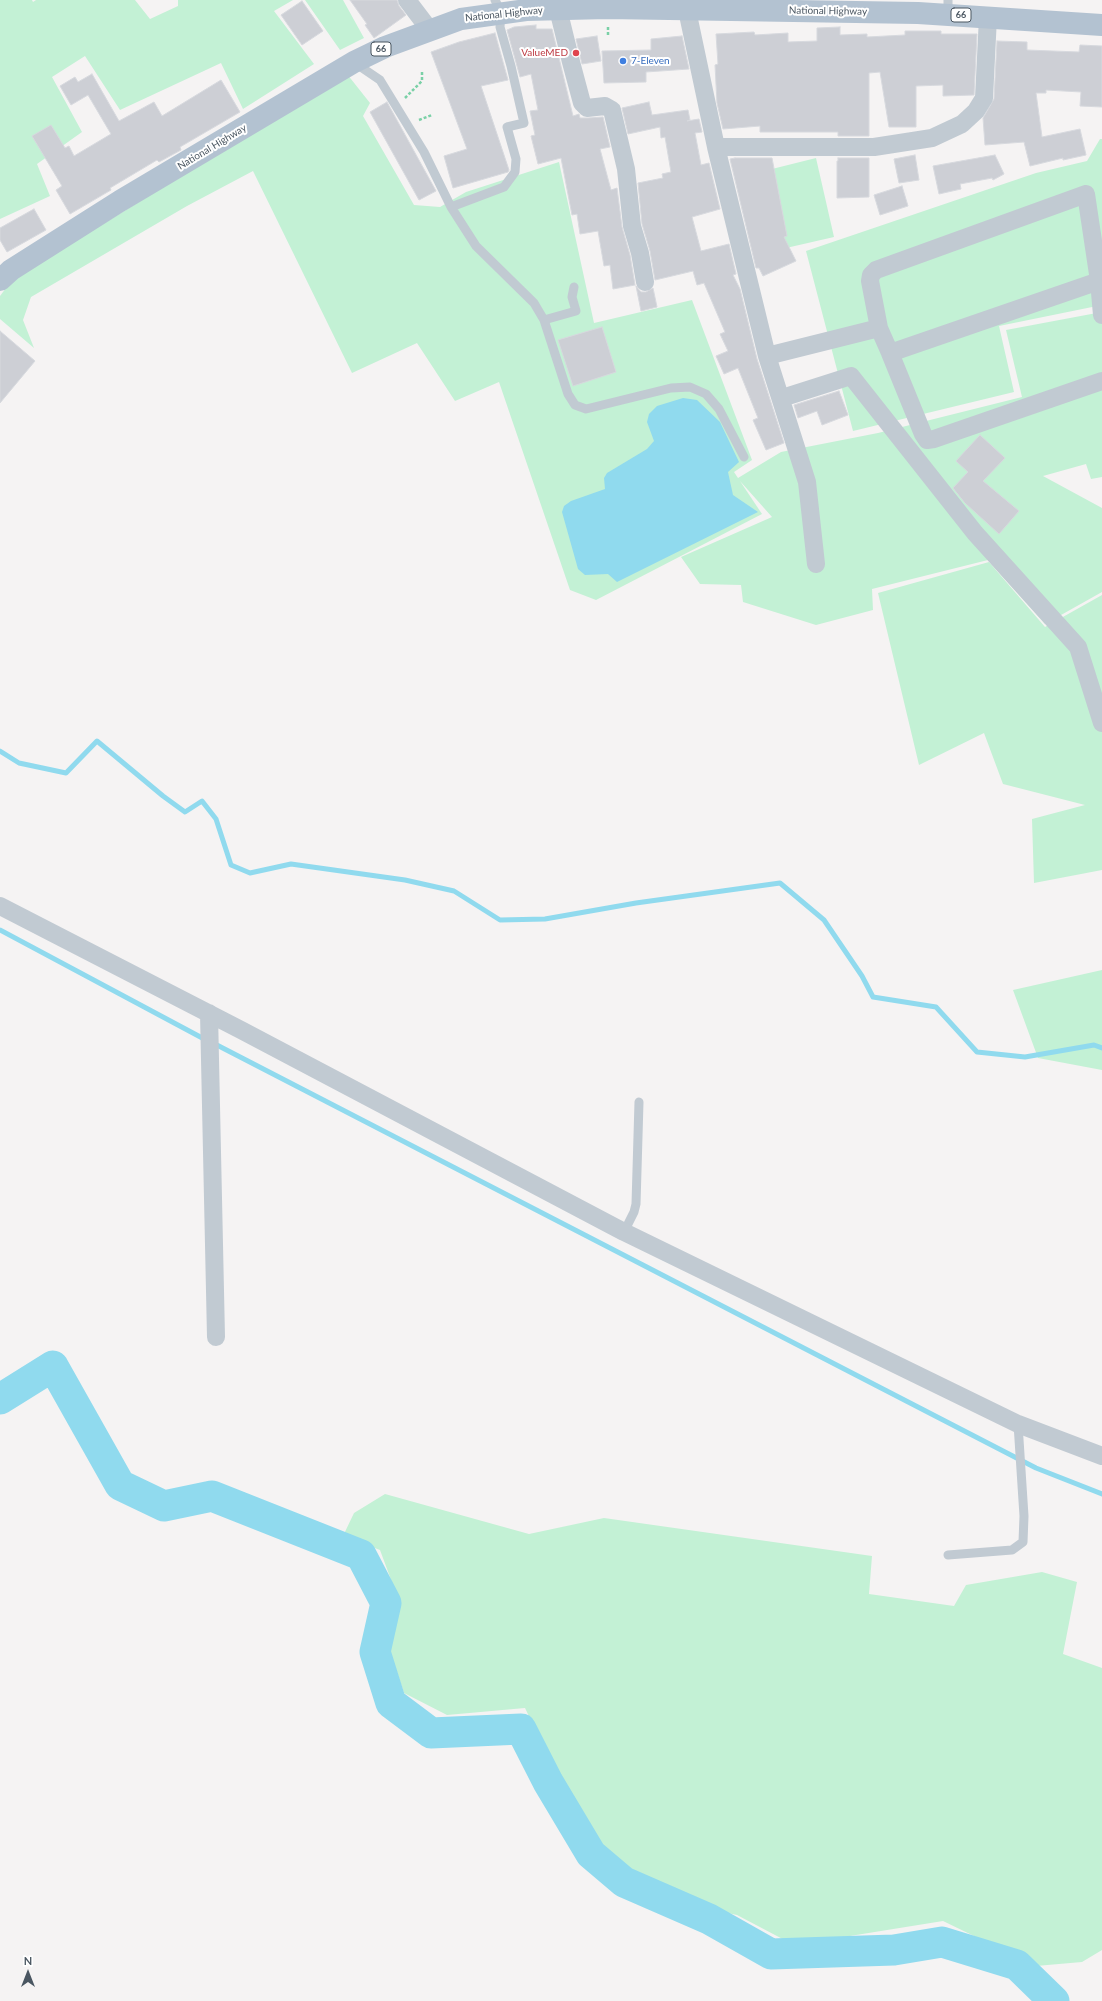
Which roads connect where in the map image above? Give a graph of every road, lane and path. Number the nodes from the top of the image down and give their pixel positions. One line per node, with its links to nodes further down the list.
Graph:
1 (407, 0): 11 (street)
2 (526, 5): 4 (main road, National Highway / 66); 7 (main road, National Highway / 66)
3 (723, 5): 5 (main road, National Highway / 66); 8 (main road, National Highway / 66)
4 (498, 6): 11 (main road, National Highway / 66); 16 (lane)
5 (918, 6): 6 (main road, National Highway / 66)
6 (948, 7): 9 (main road, National Highway / 66)
7 (558, 9): 8 (main road, National Highway / 66); 19 (street)
8 (687, 10): 15 (street)
9 (988, 18): 10 (main road, National Highway / 66); 15 (street)
10 (1102, 25)
11 (429, 30): 12 (main road, National Highway / 66)
12 (354, 62): 14 (lane); 17 (main road, National Highway / 66)
13 (422, 70): 14 (path)
14 (396, 107): 16 (lane)
15 (716, 147): 25 (street)
16 (450, 207): 22 (lane)
17 (0, 280)
18 (1099, 281): 21 (street); 23 (street); 24 (street)
19 (645, 282)
20 (574, 287): 22 (lane)
21 (1102, 315)
22 (544, 320): 28 (lane)
23 (879, 328): 24 (street); 25 (street)
24 (890, 353): 26 (street)
25 (768, 356): 27 (street)
26 (1102, 381)
27 (782, 398): 29 (street); 30 (street)
28 (744, 457)
29 (816, 564)
30 (1102, 723)
31 (0, 906): 32 (street)
32 (208, 1014): 34 (street); 35 (street)
33 (639, 1102): 34 (lane)
34 (624, 1232): 36 (street)
35 (216, 1337)
36 (1019, 1429): 37 (street); 38 (lane)
37 (1102, 1456)
38 (948, 1555)

